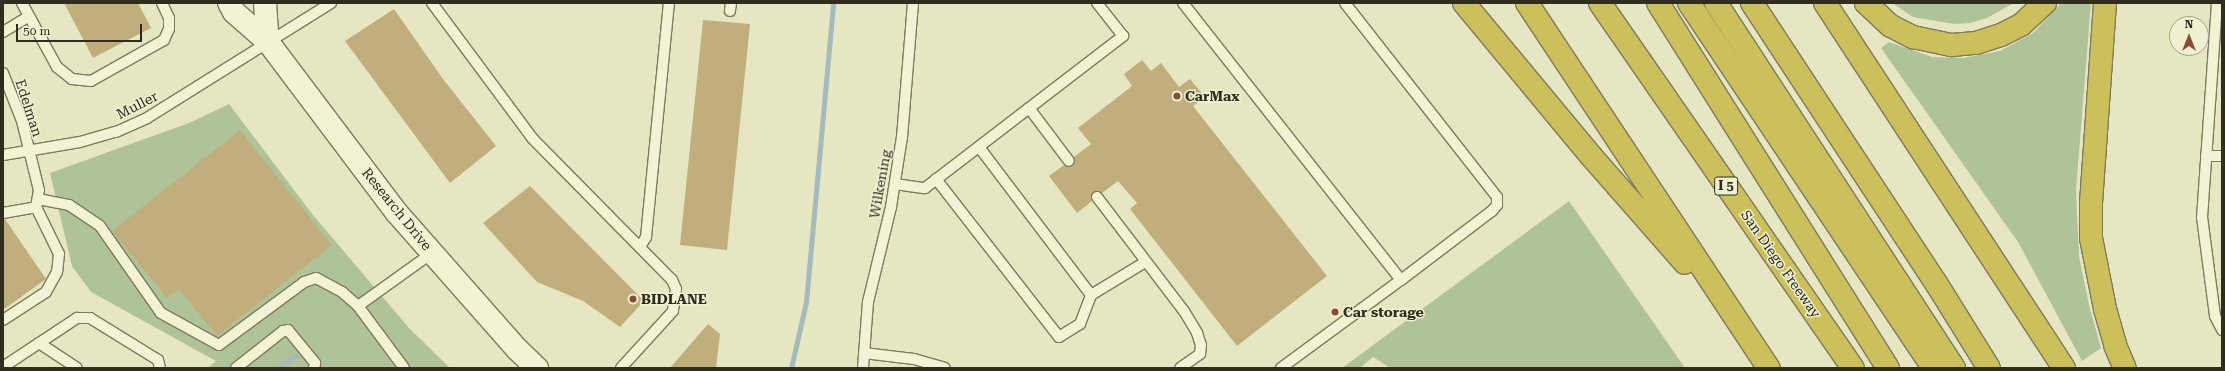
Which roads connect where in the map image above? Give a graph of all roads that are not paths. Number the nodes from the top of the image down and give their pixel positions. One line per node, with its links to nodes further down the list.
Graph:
1 (22, 3): 24 (lane)
2 (162, 3): 24 (lane)
3 (229, 3): 26 (main road, Research Drive)
4 (264, 3): 26 (main road)
5 (331, 3): 26 (lane, Muller)
6 (432, 3): 40 (lane)
7 (669, 3): 40 (lane)
8 (914, 3): 36 (lane, Wilkening)
9 (1098, 3): 28 (lane)
10 (1183, 3): 43 (lane)
11 (1345, 3): 43 (lane)
12 (1464, 3): 47 (highway)
13 (1527, 3): 47 (highway)
14 (1600, 3): 64 (highway, San Diego Freeway / I 5)
15 (1658, 3): 65 (highway)
16 (1689, 3): 66 (highway)
17 (1716, 3): 67 (highway)
18 (1752, 3): 68 (highway)
19 (1825, 3): 69 (highway)
20 (1866, 3): 21 (highway)
21 (2045, 3)
22 (2105, 3): 70 (highway)
23 (2217, 3): 32 (lane)
24 (28, 17): 25 (lane)
25 (3, 32)
26 (268, 42): 30 (lane, Muller); 41 (main road, Research Drive)
27 (3, 73): 30 (lane, Edelman)
28 (1029, 108): 29 (lane); 34 (lane)
29 (979, 147): 35 (lane); 44 (lane)
30 (28, 151): 31 (lane, Muller); 38 (lane, Edelman)
31 (3, 155)
32 (2206, 156): 33 (lane); 48 (lane)
33 (2222, 156)
34 (1069, 161)
35 (936, 179): 36 (lane); 44 (lane)
36 (895, 184): 50 (lane, Wilkening)
37 (1098, 197): 42 (lane)
38 (37, 203): 39 (lane); 45 (lane); 46 (lane, Edelman)
39 (3, 213)
40 (640, 247): 58 (lane)
41 (432, 253): 45 (lane); 57 (main road, Research Drive)
42 (1145, 262): 44 (lane); 61 (lane)
43 (1401, 280): 62 (lane)
44 (1091, 295)
45 (358, 306): 56 (lane)
46 (3, 320)
47 (1739, 324): 63 (highway)
48 (2222, 330)
49 (39, 343): 51 (lane); 52 (lane); 53 (lane)
50 (864, 353): 59 (lane, Wilkening); 60 (lane)
51 (3, 367)
52 (78, 368)
53 (160, 368)
54 (236, 368): 55 (lane)
55 (314, 368)
56 (404, 368)
57 (537, 368)
58 (621, 368)
59 (863, 368)
60 (944, 368)
61 (1180, 368)
62 (1281, 368)
63 (1769, 368)
64 (1853, 368)
65 (1888, 368)
66 (1933, 368)
67 (1954, 368)
68 (1989, 368)
69 (2064, 368)
70 (2125, 368)

